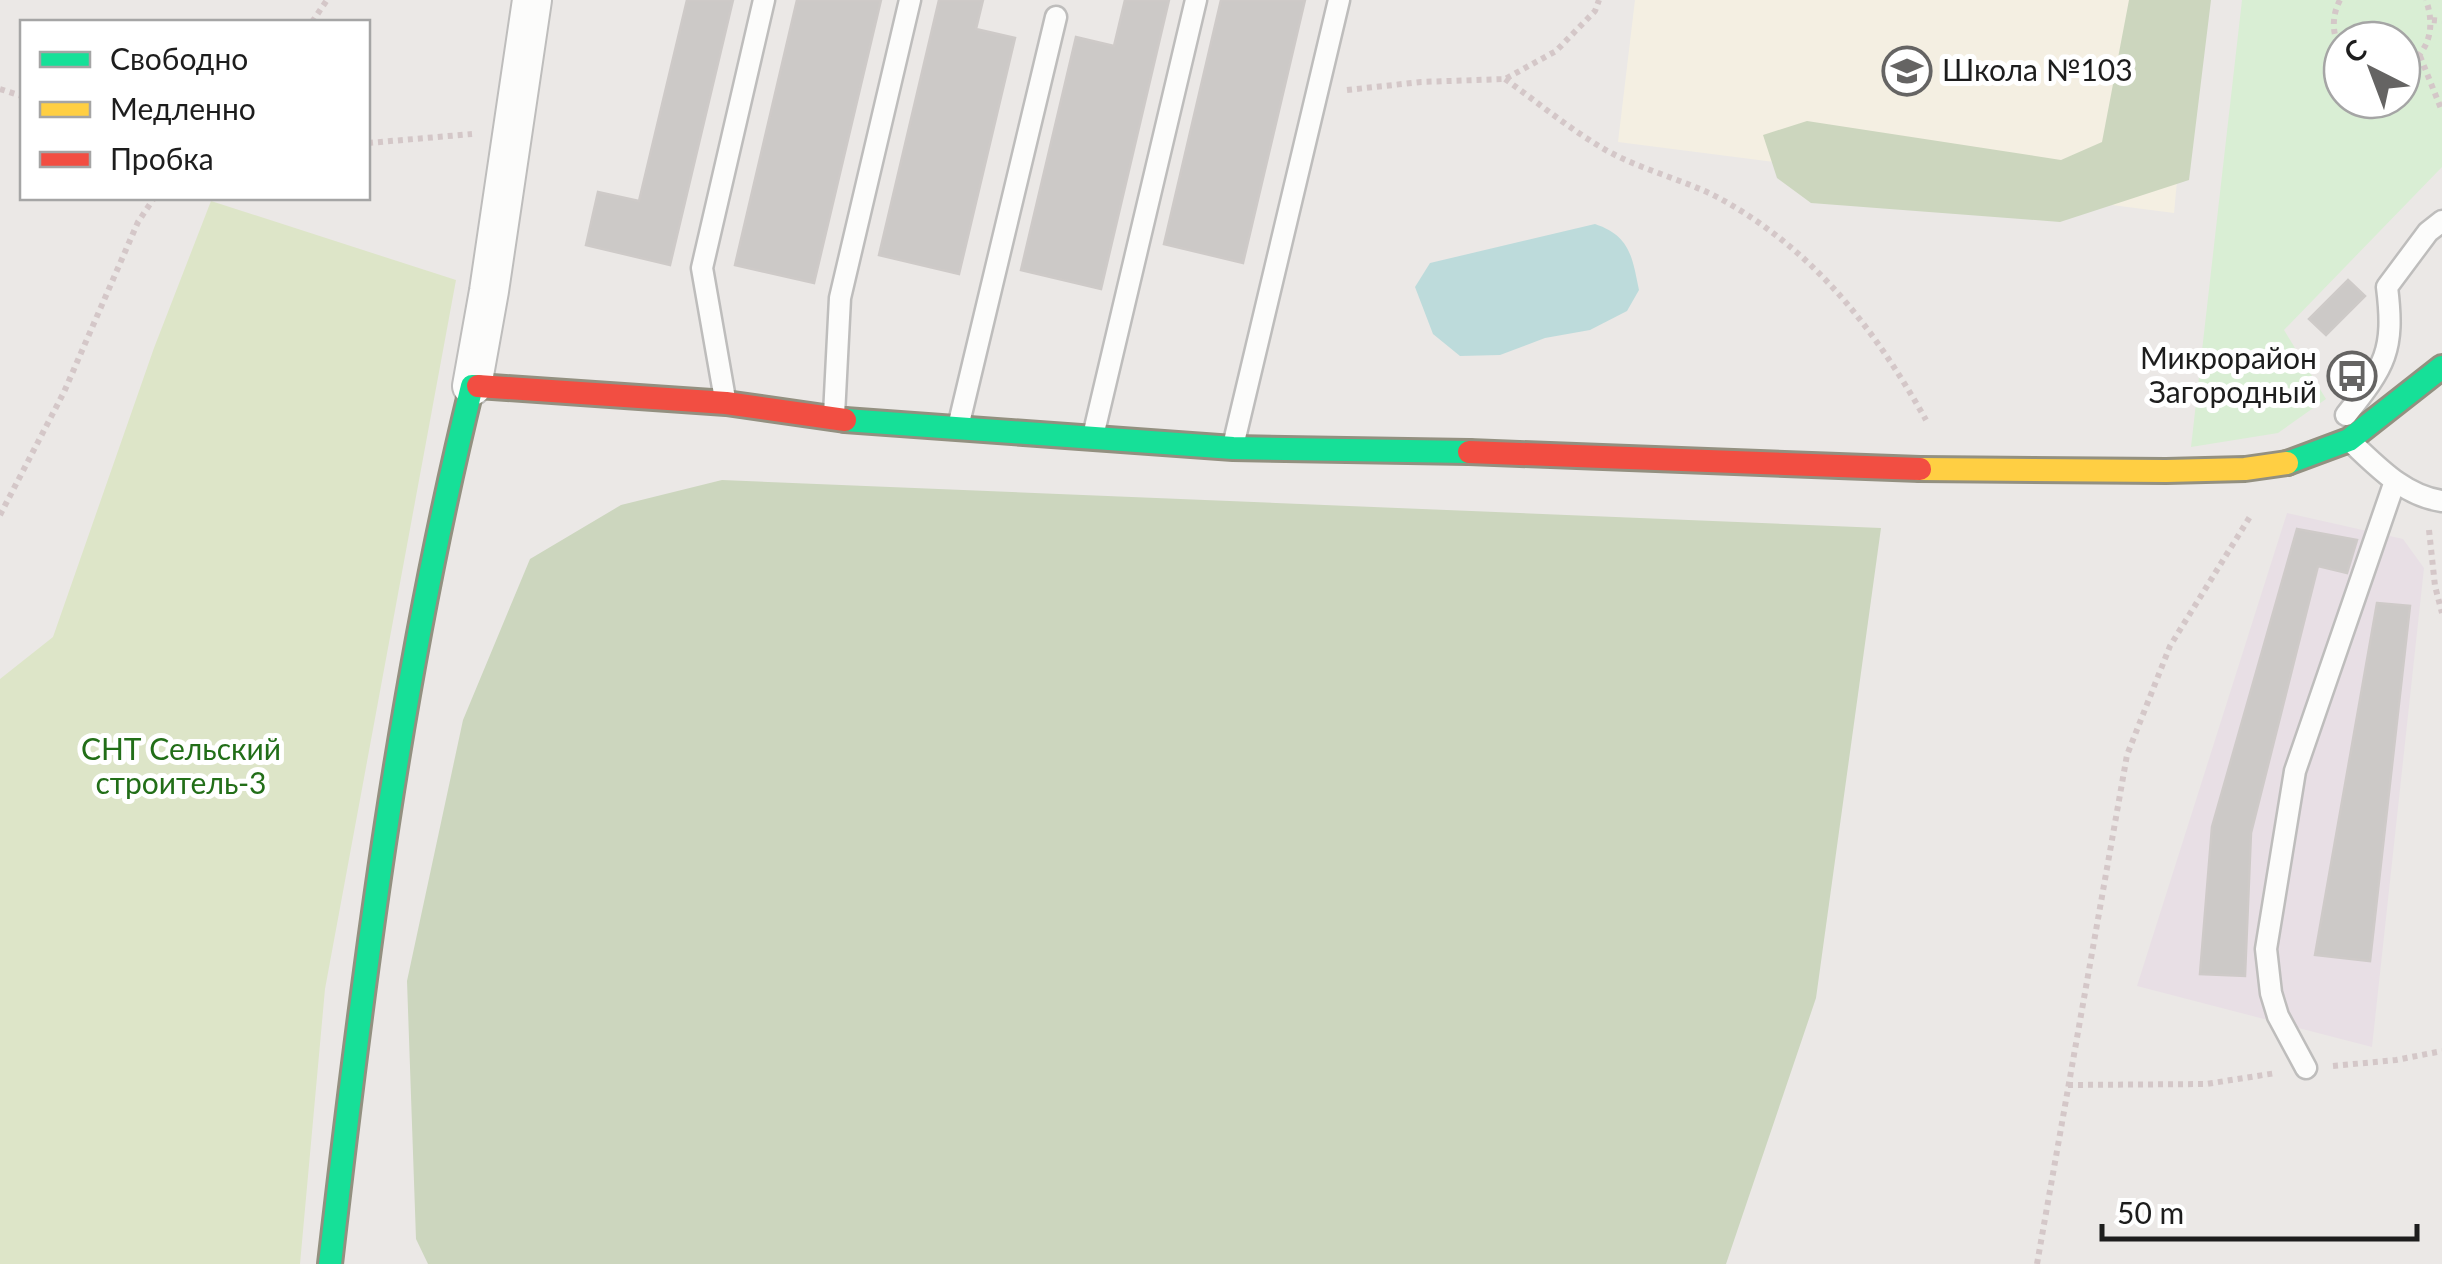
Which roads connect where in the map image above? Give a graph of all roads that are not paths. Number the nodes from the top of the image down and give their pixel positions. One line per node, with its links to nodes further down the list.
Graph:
1 (532, 0): 9 (street)
2 (764, 0): 10 (lane)
3 (910, 0): 11 (lane)
4 (1196, 0): 13 (lane)
5 (1339, 0): 15 (lane)
6 (1056, 16): 12 (lane)
7 (2442, 220): 16 (lane)
8 (2442, 367): 14 (street)
9 (472, 386): 10 (street); 20 (street)
10 (726, 403): 11 (street)
11 (834, 419): 12 (street)
12 (958, 427): 13 (street)
13 (1093, 437): 15 (street)
14 (2349, 440): 16 (street); 17 (lane)
15 (1232, 448): 16 (street)
16 (2318, 452)
17 (2395, 482): 18 (lane); 19 (lane)
18 (2434, 500)
19 (2306, 1068)
20 (330, 1264)

